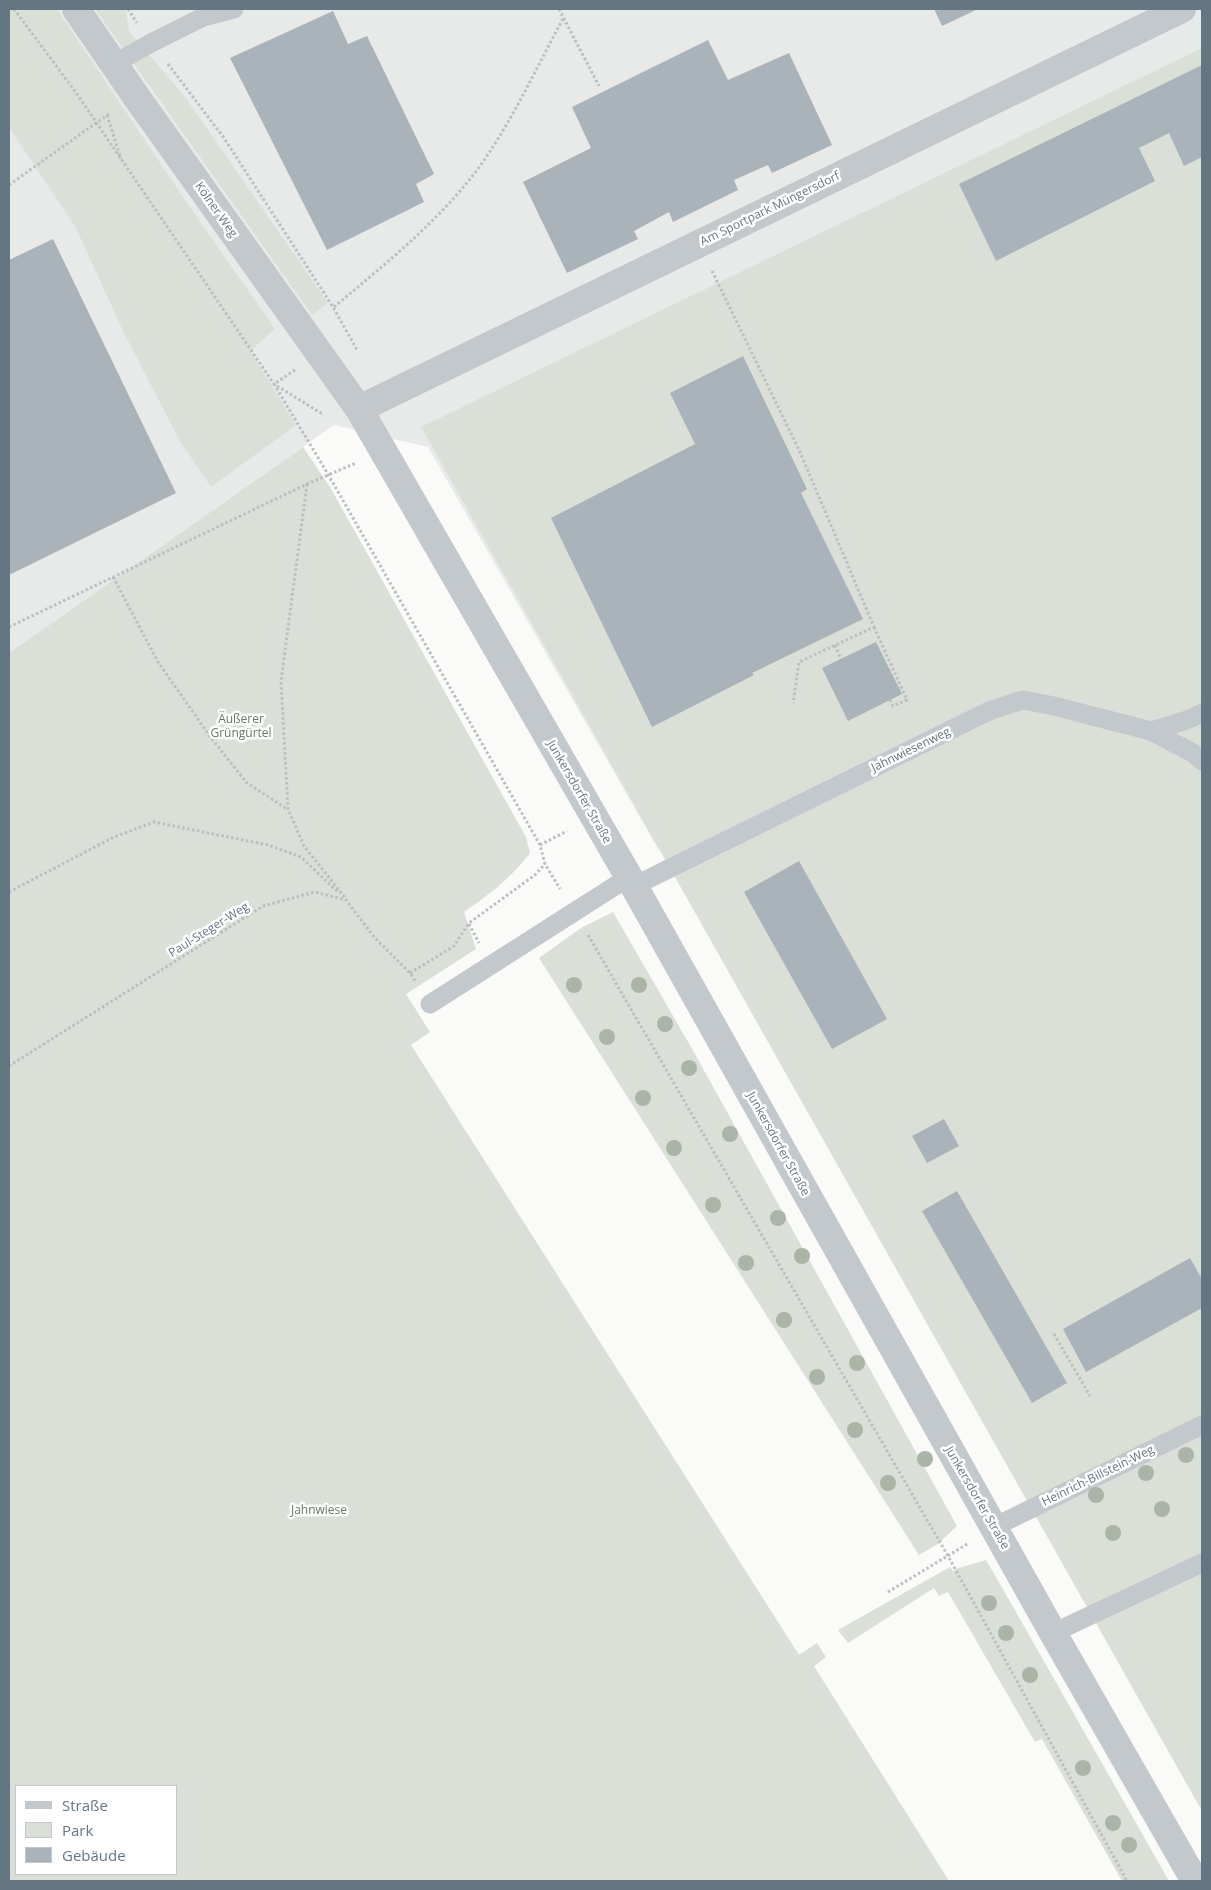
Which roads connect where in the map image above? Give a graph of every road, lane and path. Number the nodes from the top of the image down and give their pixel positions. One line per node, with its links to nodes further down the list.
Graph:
1 (14, 9): 12 (path)
2 (76, 9): 9 (street, Kölner Weg)
3 (128, 9): 8 (path)
4 (234, 9): 8 (lane)
5 (559, 9): 7 (path)
6 (1182, 9): 14 (street, Am Sportpark Müngersdorf)
7 (564, 17): 10 (path); 15 (path)
8 (152, 43): 9 (lane); 15 (path)
9 (114, 64): 11 (street, Kölner Weg)
10 (598, 86)
11 (135, 95): 12 (path); 17 (street, Kölner Weg)
12 (96, 124): 13 (path); 18 (path)
13 (9, 185)
14 (698, 244): 19 (street, Am Sportpark Müngersdorf); 25 (path)
15 (334, 307): 16 (path)
16 (358, 351)
17 (318, 353): 18 (path); 19 (street, Kölner Weg)
18 (274, 384): 21 (path)
19 (359, 409): 20 (street, Junkersdorfer Straße)
20 (382, 450): 21 (path); 35 (street, Junkersdorfer Straße)
21 (329, 476): 22 (path); 34 (path)
22 (307, 484): 23 (path); 33 (path)
23 (112, 577): 24 (path); 33 (path)
24 (9, 627)
25 (874, 627): 26 (path); 28 (path)
26 (835, 645): 27 (path); 29 (path)
27 (842, 659)
28 (890, 700)
29 (793, 703)
30 (1202, 713): 31 (lane, Jahnwiesenweg)
31 (1151, 730): 32 (lane); 35 (lane, Jahnwiesenweg)
32 (1202, 761)
33 (288, 809): 37 (path)
34 (545, 864): 37 (path); 38 (path)
35 (631, 882): 38 (lane, Jahnwiesenweg); 44 (street, Junkersdorfer Straße)
36 (9, 892): 37 (path)
37 (346, 900): 40 (path, Paul-Steger-Weg)
38 (574, 911): 39 (lane, Jahnwiesenweg); 45 (path)
39 (430, 1004)
40 (9, 1066)
41 (1054, 1334): 42 (path)
42 (1090, 1396)
43 (1202, 1425): 44 (lane, Heinrich-Billstein-Weg)
44 (994, 1528): 45 (path); 48 (street, Junkersdorfer Straße)
45 (948, 1556): 47 (path); 49 (path)
46 (1202, 1563): 48 (lane)
47 (888, 1592)
48 (1052, 1633): 50 (street, Junkersdorfer Straße)
49 (1128, 1881)
50 (1195, 1881)

